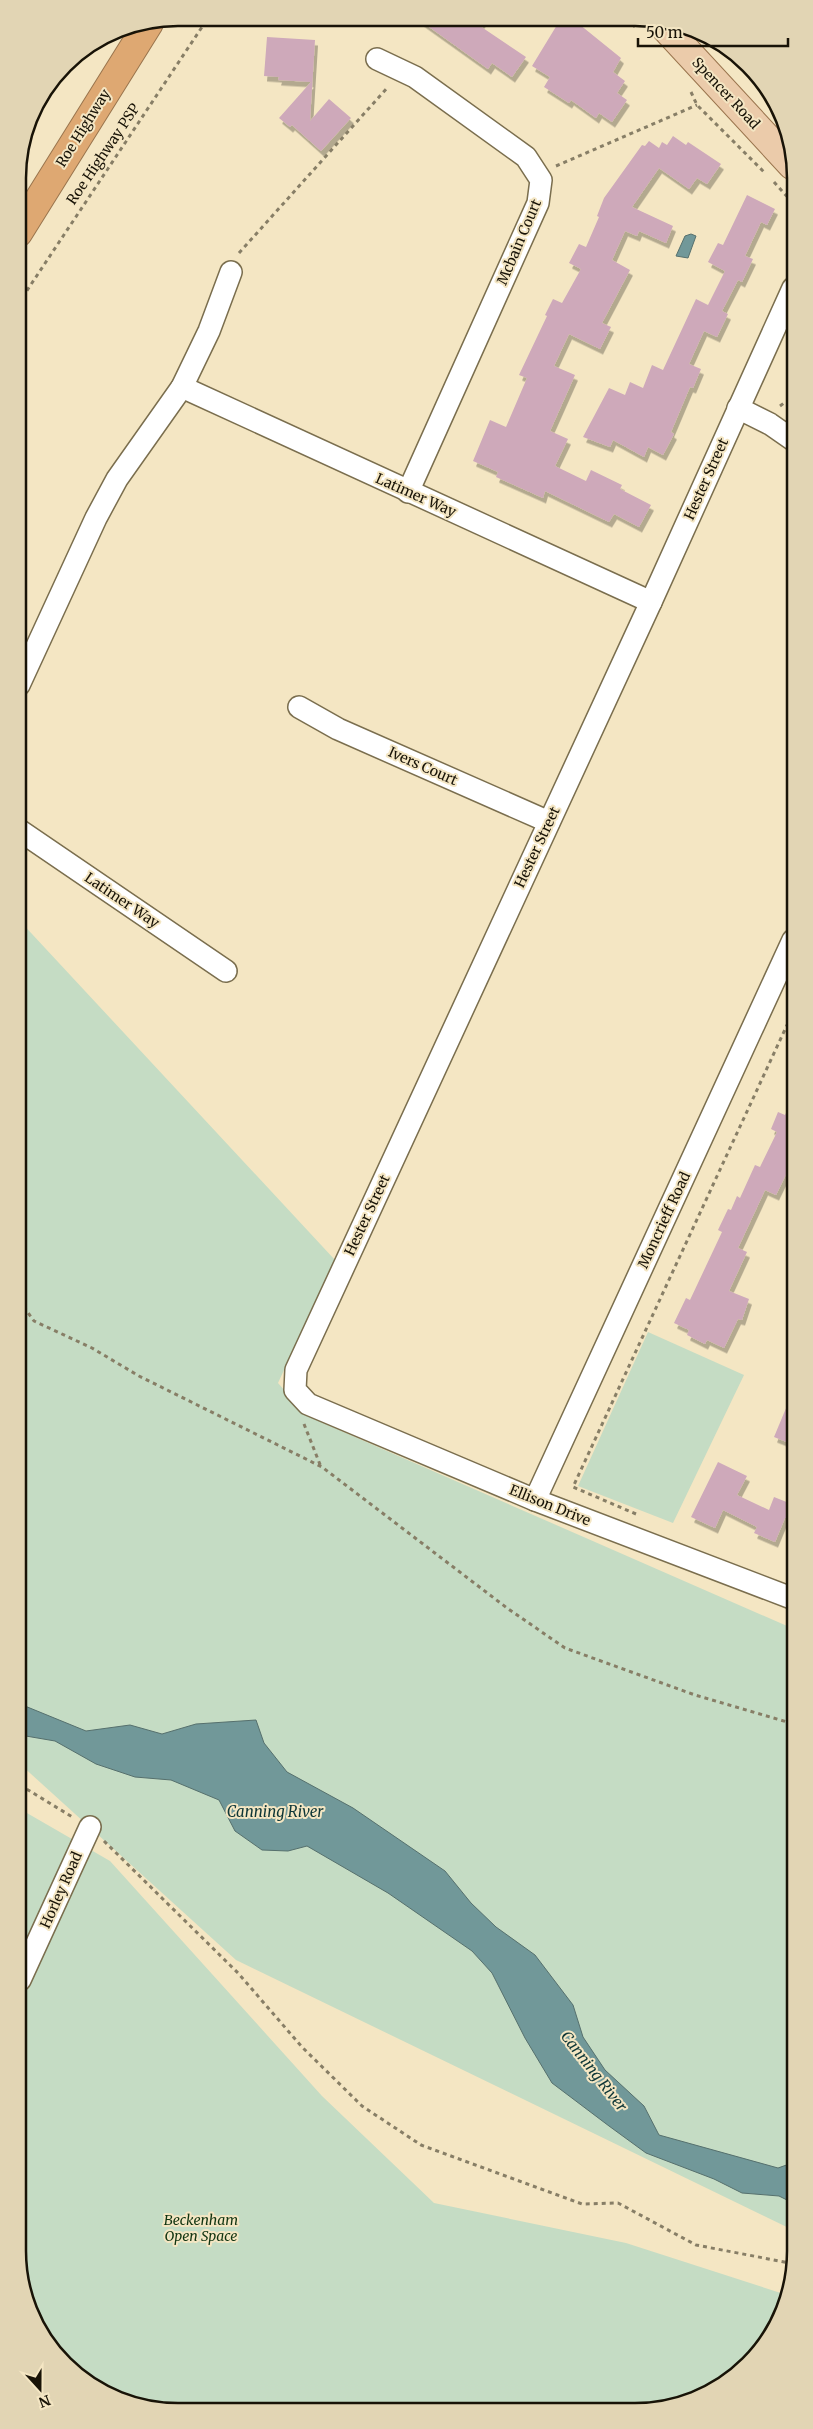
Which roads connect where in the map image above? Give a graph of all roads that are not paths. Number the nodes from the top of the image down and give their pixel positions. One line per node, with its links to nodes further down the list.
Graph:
1 (145, 30): 5 (highway, Roe Highway)
2 (667, 30): 4 (main road, Spencer Road)
3 (377, 59): 11 (street, Mcbain Court)
4 (785, 157)
5 (27, 220)
6 (231, 272): 8 (street)
7 (787, 299): 9 (street, Hester Street)
8 (182, 387): 11 (street, Latimer Way); 13 (street)
9 (738, 408): 10 (street); 12 (street, Hester Street)
10 (787, 436)
11 (408, 492): 12 (street, Latimer Way)
12 (651, 602): 15 (street, Hester Street)
13 (27, 665)
14 (299, 707): 15 (street, Ivers Court)
15 (549, 822): 19 (street, Hester Street)
16 (27, 835): 18 (street, Latimer Way)
17 (787, 954): 20 (street, Moncrieff Road)
18 (226, 971)
19 (308, 1404): 20 (street, Ellison Drive)
20 (534, 1500): 21 (street, Ellison Drive)
21 (786, 1596)
22 (90, 1827): 23 (street, Horley Road)
23 (26, 1967)

